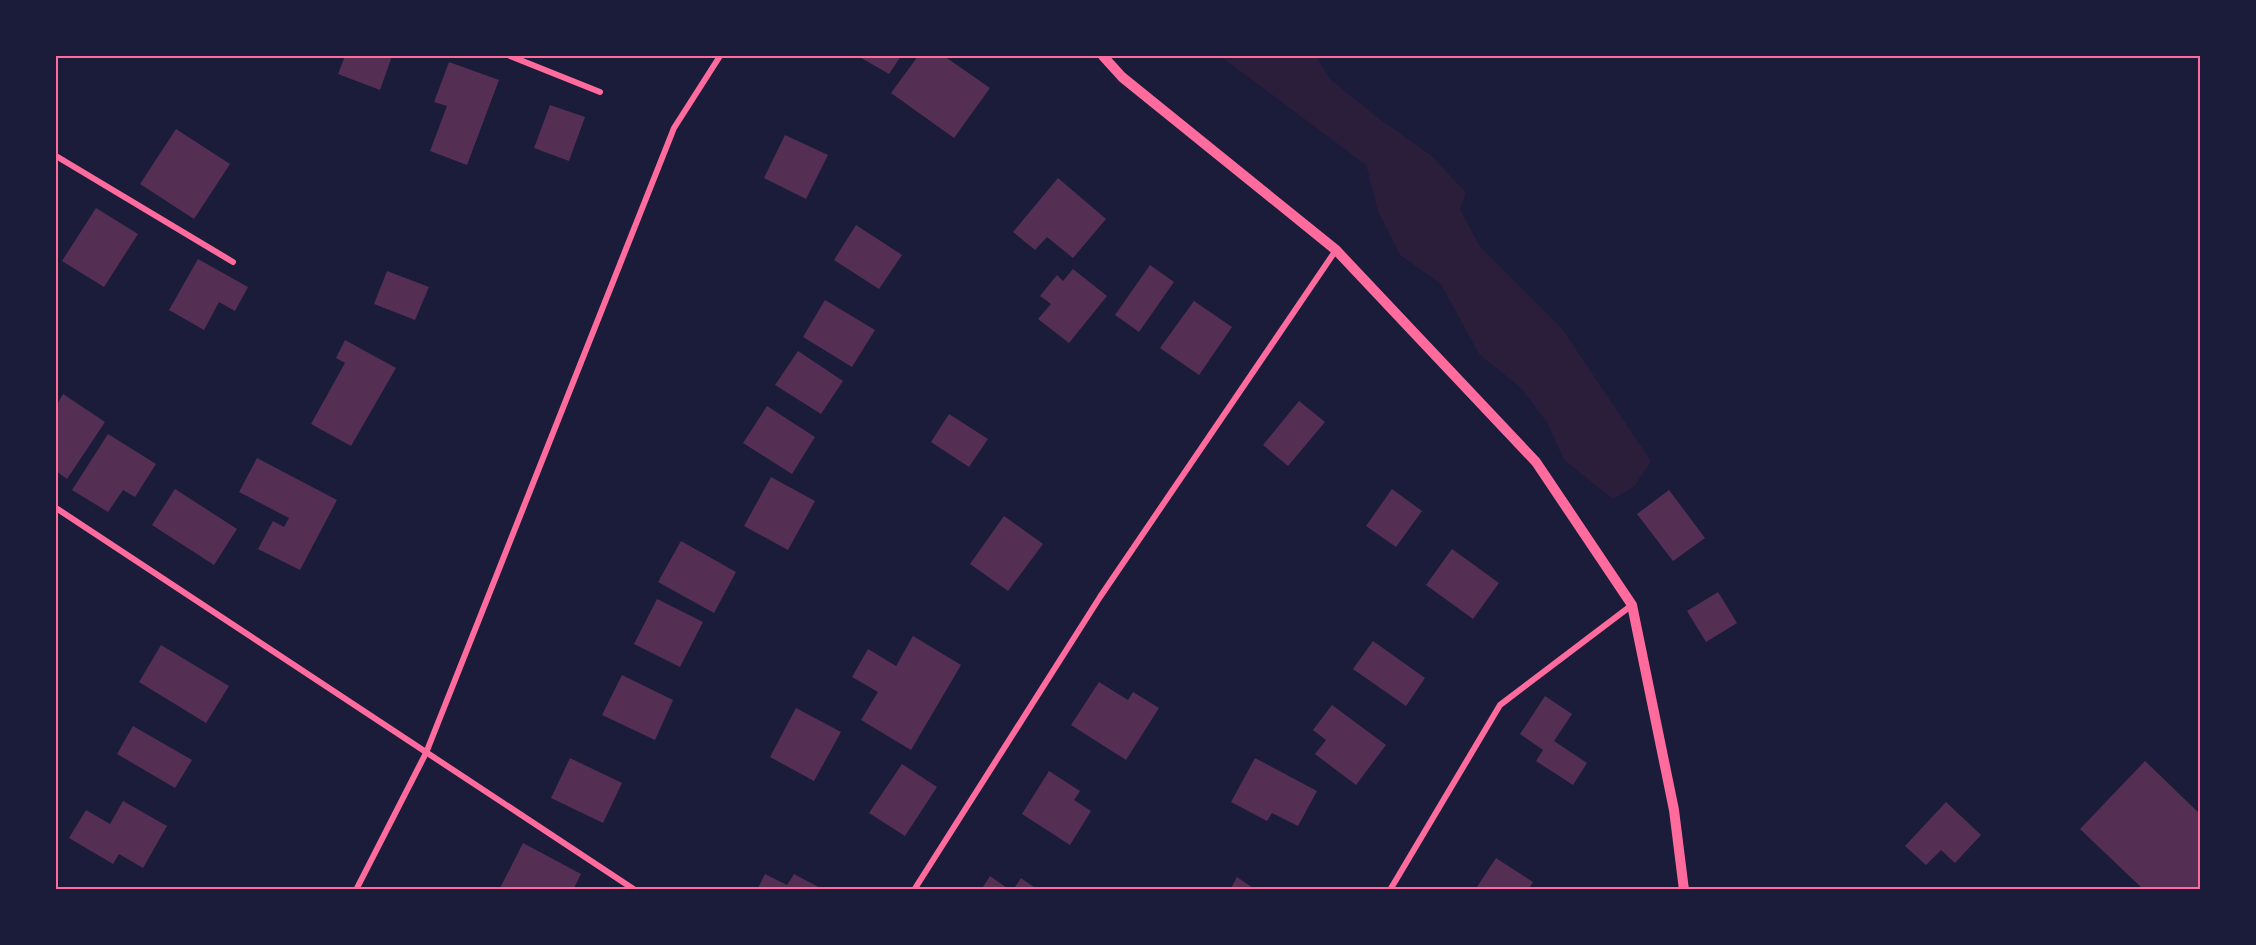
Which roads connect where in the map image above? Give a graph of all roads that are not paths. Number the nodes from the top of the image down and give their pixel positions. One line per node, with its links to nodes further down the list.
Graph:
1 (510, 56): 4 (street)
2 (720, 56): 10 (street)
3 (1103, 56): 6 (street)
4 (600, 92)
5 (56, 156): 7 (street)
6 (1336, 250): 9 (street); 13 (street)
7 (233, 262)
8 (56, 508): 10 (street)
9 (1632, 604): 14 (street); 15 (street)
10 (426, 753): 11 (street); 12 (street)
11 (356, 890)
12 (635, 890)
13 (914, 890)
14 (1390, 890)
15 (1684, 890)

